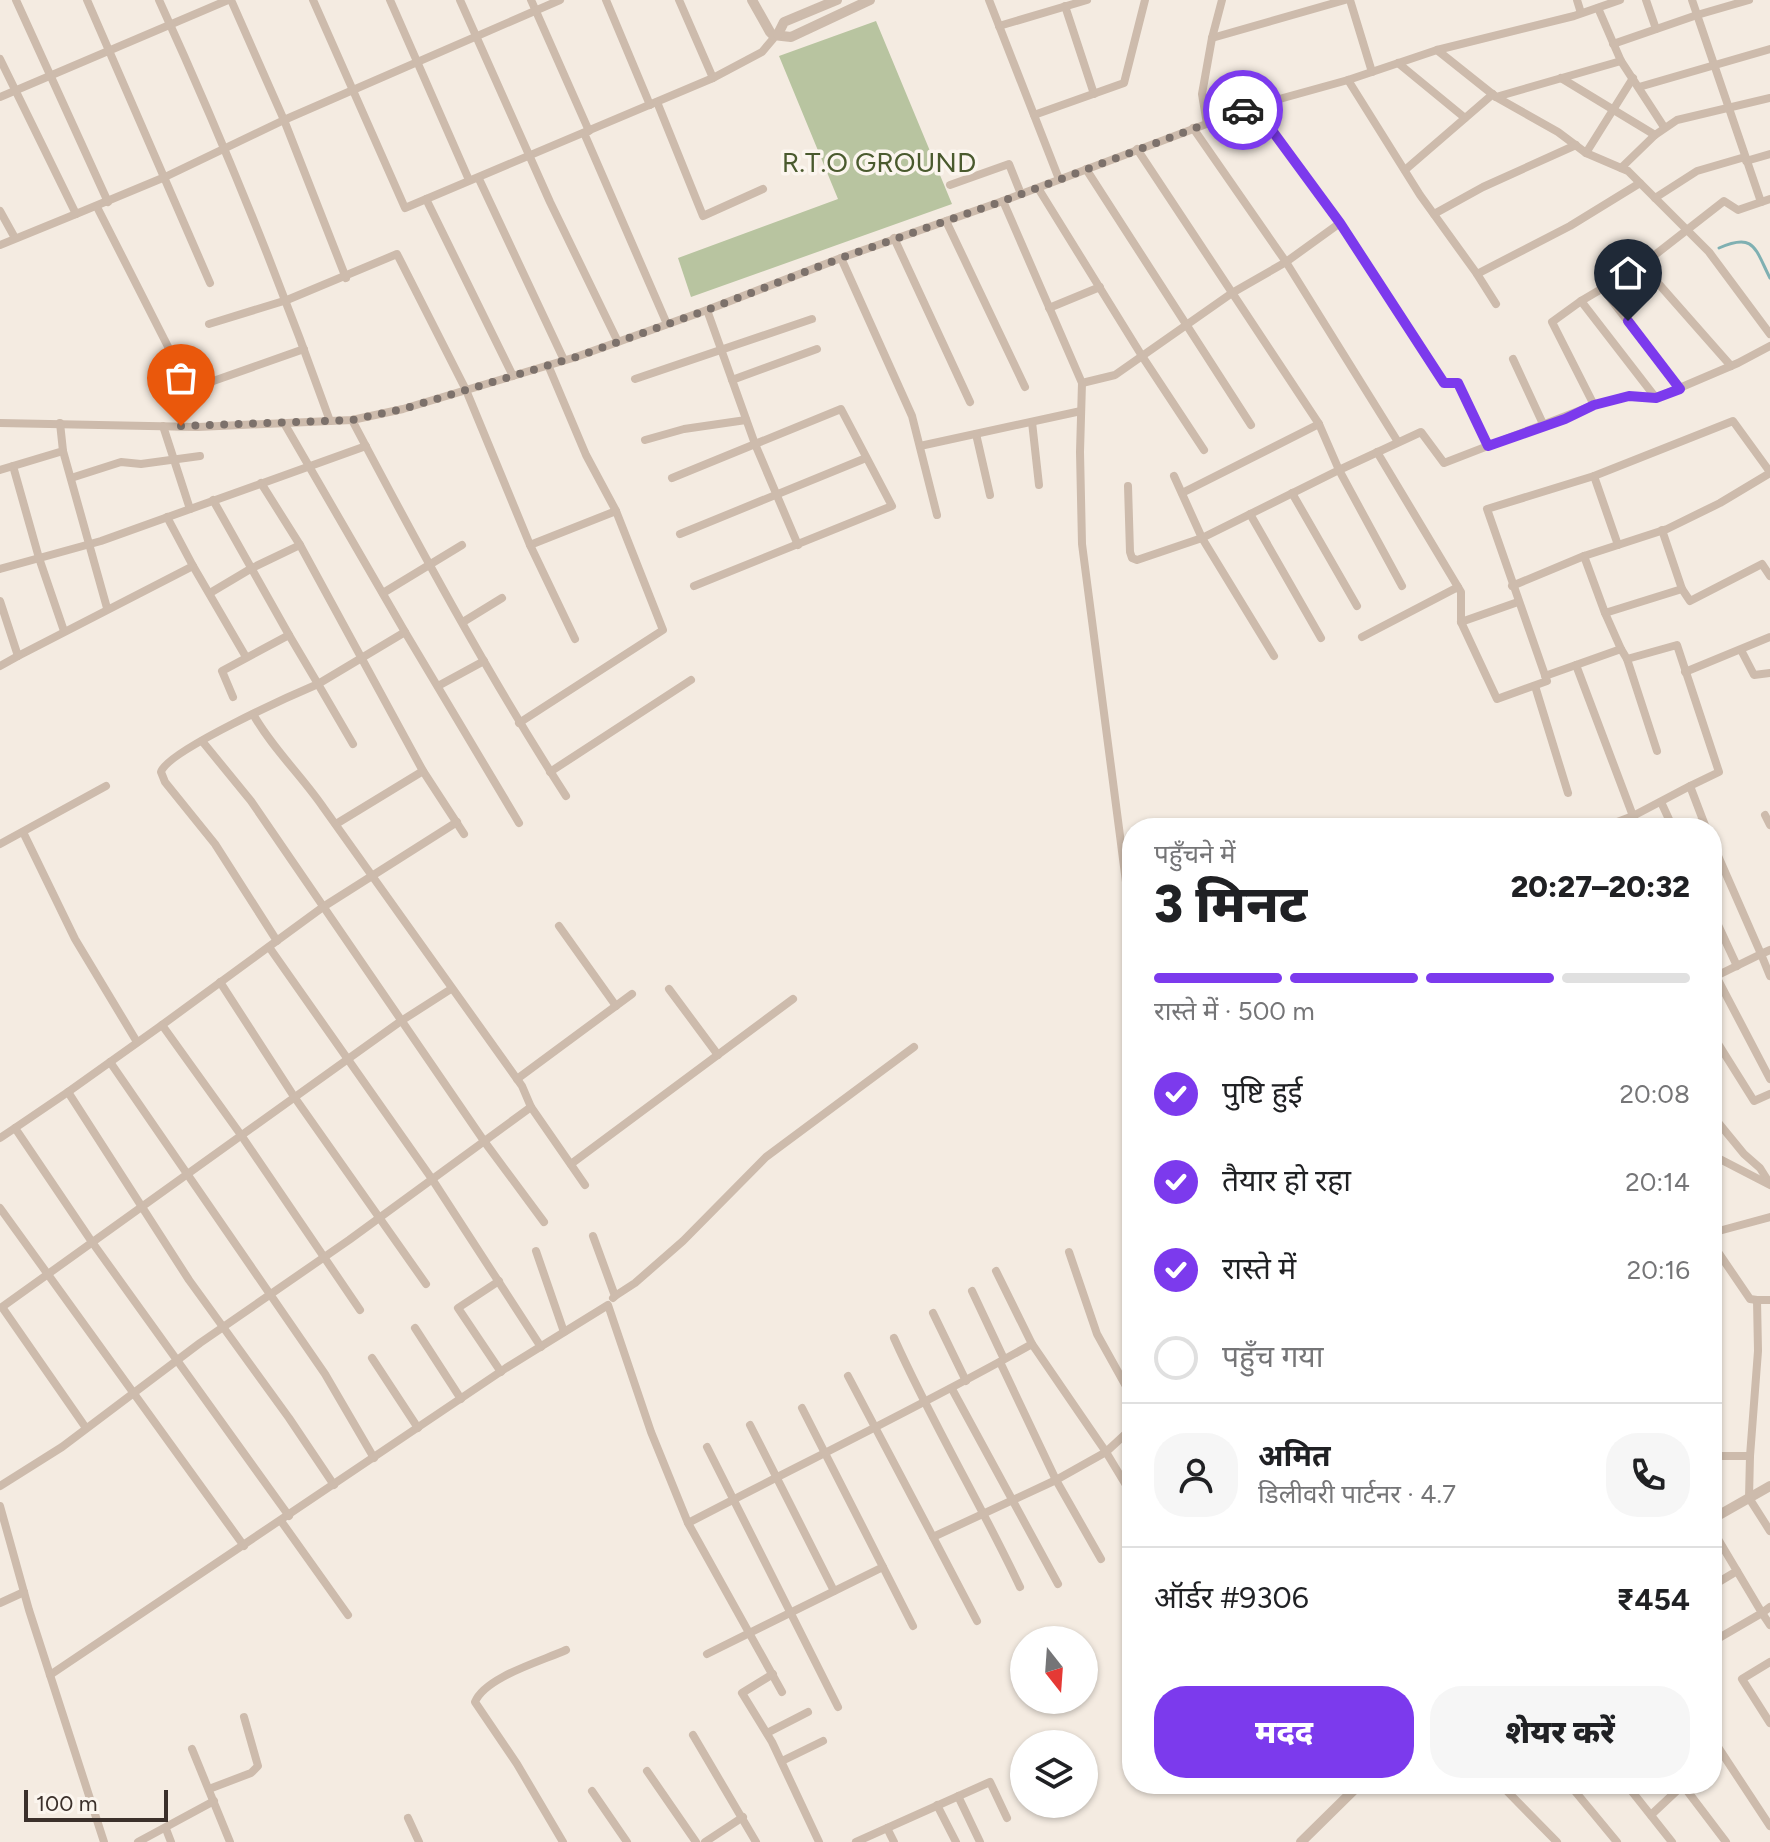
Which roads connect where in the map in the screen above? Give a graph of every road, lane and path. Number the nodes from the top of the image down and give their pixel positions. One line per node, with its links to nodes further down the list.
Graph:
1 (16, 0): 48 (street)
2 (87, 0): 40 (street)
3 (159, 0): 32 (street)
4 (229, 0): 32 (street); 66 (street)
5 (313, 0): 55 (street)
6 (390, 0): 44 (street)
7 (460, 0): 36 (street)
8 (531, 0): 29 (street)
9 (560, 0): 29 (street)
10 (606, 0): 60 (street)
11 (679, 0): 49 (street)
12 (752, 0): 35 (street)
13 (837, 0): 35 (street)
14 (870, 0): 35 (street)
15 (989, 0): 33 (street)
16 (1087, 0): 26 (street)
17 (1145, 0): 56 (street)
18 (1222, 0): 37 (street)
19 (1306, 0): 28 (street)
20 (1348, 0): 28 (street); 47 (street)
21 (1577, 0): 30 (street)
22 (1620, 0): 27 (street)
23 (1646, 0): 34 (street)
24 (1692, 0): 31 (street)
25 (1749, 0): 31 (street)
26 (1065, 6): 33 (street); 56 (street)
27 (1598, 8): 30 (street); 38 (street)
28 (1309, 10): 37 (street)
29 (536, 12): 36 (street); 70 (street)
30 (1581, 13): 41 (street)
31 (1697, 15): 34 (street); 46 (street)
32 (170, 25): 40 (street); 73 (street)
33 (999, 26): 64 (street)
34 (1656, 29): 38 (street)
35 (776, 34): 49 (street)
36 (477, 37): 44 (street); 77 (street)
37 (1212, 38): 67 (street)
38 (1613, 44): 43 (street)
39 (1770, 49): 46 (street)
40 (110, 50): 48 (street); 82 (street)
41 (1437, 50): 45 (street); 57 (street)
42 (0, 59): 54 (street)
43 (1621, 61): 50 (street); 51 (street)
44 (417, 62): 55 (street); 85 (street)
45 (1398, 63): 47 (street); 65 (street)
46 (1712, 64): 53 (street); 62 (street)
47 (1372, 72): 52 (street)
48 (49, 75): 54 (street); 95 (street)
49 (713, 78): 60 (street)
50 (1561, 78): 57 (street); 63 (street)
51 (1633, 78): 53 (street); 63 (street)
52 (1348, 80): 61 (street); 81 (street)
53 (1639, 87): 68 (street)
54 (14, 90): 58 (street); 98 (street)
55 (353, 90): 66 (street); 92 (street)
56 (1094, 94): 64 (street)
57 (1494, 95): 65 (street); 72 (street)
58 (0, 97)
59 (1770, 98): 62 (street)
60 (654, 103): 70 (street); 89 (street)
61 (1254, 106): 67 (street); 101 (street)
62 (1727, 107): 68 (street); 78 (street)
63 (1613, 108): 71 (street); 75 (street)
64 (1034, 115): 84 (street)
65 (1465, 118): 81 (street)
66 (284, 120): 73 (street); 110 (street)
67 (1207, 124): 69 (street)
68 (1664, 127): 71 (street)
69 (1193, 128): 74 (street); 107 (street)
70 (586, 132): 77 (street); 122 (street)
71 (1655, 135): 79 (street)
72 (1576, 145): 75 (street); 99 (street)
73 (225, 149): 82 (street); 115 (street)
74 (1137, 149): 80 (street); 114 (street)
75 (1586, 153): 79 (street)
76 (1770, 154): 78 (street)
77 (530, 156): 83 (street); 125 (street)
78 (1746, 159): 91 (street); 94 (street)
79 (1621, 168): 86 (street)
80 (1086, 169): 84 (street); 123 (street)
81 (1405, 170): 99 (street)
82 (165, 177): 95 (street); 111 (street)
83 (479, 179): 85 (street); 132 (street)
84 (1059, 179): 88 (street)
85 (469, 180): 92 (street)
86 (1640, 183): 91 (street); 109 (street)
87 (950, 185): 90 (street)
88 (1038, 188): 90 (street); 112 (street)
89 (763, 189)
90 (1021, 194): 93 (street)
91 (1655, 198): 102 (street)
92 (426, 199): 135 (street)
93 (1003, 201): 100 (street); 118 (street)
94 (1766, 201): 102 (street)
95 (108, 202): 96 (street)
96 (97, 207): 98 (street); 127 (street)
97 (0, 211): 103 (street)
98 (76, 214): 103 (street)
99 (1434, 214): 109 (street)
100 (946, 221): 104 (street); 139 (street)
101 (1340, 223): 107 (street); 163 (street)
102 (1689, 230): 108 (street); 124 (street)
103 (15, 238): 105 (street)
104 (894, 238): 106 (street); 143 (street)
105 (0, 245)
106 (841, 258): 119 (street); 162 (street)
107 (1286, 262): 114 (street); 159 (street)
108 (1642, 265): 113 (street); 134 (street)
109 (1477, 274): 117 (street)
110 (346, 278): 115 (street); 141 (street)
111 (210, 283)
112 (1100, 287): 118 (street); 130 (street)
113 (1603, 289): 116 (street); 140 (street)
114 (1232, 293): 123 (street); 153 (street)
115 (287, 300): 121 (street); 127 (street)
116 (1581, 301): 142 (street); 144 (street)
117 (1496, 304)
118 (1049, 308): 138 (street)
119 (707, 310): 122 (street); 128 (street)
120 (812, 319): 128 (street)
121 (209, 324)
122 (667, 324): 125 (street)
123 (1186, 325): 130 (street); 154 (street)
124 (1770, 334)
125 (618, 342): 132 (street)
126 (1770, 346): 134 (street)
127 (304, 349): 148 (street)
128 (721, 349): 136 (street); 137 (street)
129 (817, 349): 137 (street)
130 (1142, 356): 138 (street); 164 (street)
131 (1513, 359): 156 (street)
132 (564, 360): 133 (street)
133 (548, 365): 135 (street); 188 (street)
134 (1731, 366): 140 (street)
135 (513, 376): 141 (street)
136 (635, 379)
137 (732, 380): 147 (street)
138 (1082, 383): 145 (street)
139 (1025, 387)
140 (1680, 389): 142 (street)
141 (466, 390): 146 (street); 198 (street)
142 (1656, 398): 144 (street)
143 (970, 402)
144 (1594, 405): 156 (street)
145 (1081, 411): 149 (street); 274 (street)
146 (352, 420): 148 (street); 161 (street)
147 (746, 420): 158 (street); 160 (street)
148 (330, 421): 152 (street)
149 (1032, 422): 157 (street); 180 (street)
150 (0, 423): 151 (street)
151 (60, 423): 155 (street); 165 (street)
152 (284, 423): 155 (street); 171 (street)
153 (1319, 424): 173 (street); 182 (street)
154 (1251, 425)
155 (163, 426): 169 (street)
156 (1544, 426): 163 (street)
157 (976, 434): 162 (street); 185 (street)
158 (645, 440)
159 (1398, 442): 163 (street); 166 (street)
160 (755, 444): 168 (street); 178 (street); 184 (street)
161 (366, 446): 171 (street); 204 (street)
162 (920, 446): 190 (street)
163 (1488, 446)
164 (1204, 450)
165 (63, 451): 170 (street); 177 (street)
166 (1377, 452): 173 (street); 213 (street)
167 (200, 456): 169 (street)
168 (866, 458): 184 (street); 199 (street)
169 (173, 459): 177 (street); 187 (street)
170 (13, 466): 172 (street); 203 (street)
171 (310, 466): 179 (street); 216 (street)
172 (0, 470)
173 (1339, 470): 183 (street); 211 (street)
174 (1770, 473): 176 (street); 192 (street)
175 (1174, 476): 182 (street)
176 (1594, 476): 200 (street); 212 (street)
177 (71, 478): 195 (street)
178 (672, 478)
179 (261, 483): 186 (street); 196 (street)
180 (1039, 485)
181 (1128, 486): 194 (street)
182 (1182, 493): 194 (street)
183 (1292, 493): 189 (street); 220 (street)
184 (776, 494): 193 (street); 199 (street)
185 (990, 495)
186 (213, 500): 187 (street); 207 (street)
187 (190, 509): 191 (street)
188 (616, 511): 198 (street); 251 (street)
189 (1250, 514): 194 (street); 230 (street)
190 (937, 515)
191 (167, 517): 195 (street); 206 (street)
192 (1662, 530): 200 (street); 214 (street)
193 (680, 534)
194 (1202, 538): 235 (street)
195 (89, 544): 203 (street); 221 (street)
196 (300, 545): 207 (street); 237 (street)
197 (462, 545): 204 (street)
198 (530, 545): 231 (street)
199 (798, 545): 210 (street)
200 (1618, 545): 201 (street)
201 (1584, 556): 212 (street); 222 (street)
202 (1770, 557): 205 (street)
203 (39, 558): 208 (street); 225 (street)
204 (430, 564): 216 (street); 223 (street)
205 (1762, 564): 209 (street); 214 (street)
206 (193, 566): 215 (street); 221 (street)
207 (252, 568): 215 (street); 227 (street)
208 (0, 569)
209 (1770, 576)
210 (694, 586)
211 (1402, 586)
212 (1512, 586): 219 (street)
213 (1458, 587): 224 (street); 228 (street)
214 (1682, 589): 222 (street)
215 (210, 593): 236 (street)
216 (383, 593): 226 (street)
217 (502, 598): 223 (street)
218 (0, 601): 234 (street)
219 (1518, 602): 224 (street); 244 (street)
220 (1357, 606)
221 (107, 608): 225 (street)
222 (1605, 613): 232 (street)
223 (463, 622): 239 (street)
224 (1461, 622): 248 (street)
225 (64, 631): 234 (street)
226 (405, 632): 237 (street); 247 (street)
227 (289, 635): 236 (street); 246 (street)
228 (1362, 637)
229 (1770, 637): 233 (street)
230 (1321, 638)
231 (575, 639)
232 (1621, 649): 238 (street); 240 (street)
233 (1741, 650): 242 (street); 243 (street)
234 (18, 656): 241 (street)
235 (1274, 656)
236 (246, 657): 249 (street)
237 (360, 659): 246 (street); 255 (street)
238 (1627, 659): 242 (street); 254 (street)
239 (484, 661): 247 (street); 251 (street)
240 (1576, 665): 244 (street); 263 (street)
241 (0, 666)
242 (1685, 672): 258 (street)
243 (1770, 673)
244 (1545, 676): 248 (street)
245 (691, 680): 256 (street)
246 (318, 684): 250 (street); 253 (street)
247 (438, 686): 268 (street)
248 (1535, 686): 259 (street)
249 (233, 697)
250 (253, 714): 252 (street); 269 (street)
251 (519, 723): 256 (street)
252 (202, 741): 277 (street); 280 (street)
253 (353, 744)
254 (1657, 751)
255 (423, 771): 267 (street); 269 (street)
256 (550, 772): 260 (street)
257 (106, 786): 271 (street)
258 (1690, 786): 261 (street); 266 (street)
259 (1568, 793)
260 (566, 796)
261 (1661, 802): 263 (street); 265 (street)
262 (1765, 815): 270 (street)
263 (1633, 816): 264 (street)
264 (1629, 818)
265 (1668, 818)
266 (1702, 818)
267 (457, 822): 272 (street); 276 (street)
268 (519, 823)
269 (336, 824): 276 (street)
270 (1770, 825)
271 (23, 832): 273 (street); 295 (street)
272 (464, 834)
273 (0, 844)
274 (1122, 851)
275 (1722, 865): 282 (street)
276 (372, 877): 277 (street); 287 (street)
277 (323, 907): 280 (street); 293 (street)
278 (559, 926): 292 (street)
279 (1722, 934): 283 (street)
280 (273, 944): 286 (street); 299 (street)
281 (1770, 950): 282 (street)
282 (1761, 954): 283 (street); 285 (street)
283 (1737, 966): 284 (street)
284 (1722, 973)
285 (1770, 976)
286 (220, 982): 294 (street); 305 (street)
287 (451, 989): 293 (street); 301 (street)
288 (669, 989): 298 (street)
289 (1722, 992): 302 (street)
290 (632, 994): 292 (street)
291 (793, 999): 298 (street)
292 (616, 1006): 301 (street)
293 (401, 1021): 299 (street); 311 (street)
294 (162, 1025): 295 (street); 309 (street)
295 (137, 1042): 300 (street)
296 (914, 1047): 336 (street)
297 (1722, 1050): 304 (street)
298 (718, 1055): 313 (street)
299 (348, 1060): 305 (street); 315 (street)
300 (110, 1062): 303 (street); 314 (street)
301 (517, 1079): 306 (street)
302 (1770, 1079)
303 (68, 1092): 308 (street); 318 (street)
304 (1770, 1094)
305 (295, 1098): 309 (street); 321 (street)
306 (531, 1107): 311 (street); 313 (street)
307 (1722, 1127): 317 (street)
308 (15, 1128): 310 (street); 325 (street)
309 (241, 1135): 314 (street); 328 (street)
310 (0, 1138)
311 (484, 1141): 315 (street); 322 (street)
312 (1722, 1160): 317 (street)
313 (571, 1164): 316 (street)
314 (186, 1175): 318 (street); 335 (street)
315 (432, 1179): 321 (street); 332 (street)
316 (585, 1185)
317 (1770, 1185)
318 (141, 1207): 325 (street); 342 (street)
319 (0, 1208): 331 (street)
320 (1770, 1217): 323 (street)
321 (378, 1219): 328 (street); 333 (street)
322 (544, 1222)
323 (1722, 1226)
324 (593, 1236): 336 (street)
325 (92, 1242): 331 (street); 349 (street)
326 (536, 1251): 344 (street)
327 (1069, 1252): 353 (street)
328 (323, 1258): 335 (street); 340 (street)
329 (1722, 1262): 337 (street)
330 (996, 1271): 346 (street)
331 (47, 1274): 356 (street); 362 (street)
332 (499, 1281): 347 (street); 351 (street)
333 (426, 1284)
334 (972, 1291): 350 (street)
335 (271, 1294): 342 (street); 370 (street)
336 (615, 1296): 339 (street)
337 (1757, 1300): 338 (street); 369 (street)
338 (1770, 1300)
339 (608, 1305): 344 (street); 385 (street)
340 (360, 1310)
341 (933, 1313): 354 (street)
342 (222, 1328): 349 (street); 374 (street)
343 (415, 1328): 357 (street)
344 (564, 1332): 347 (street)
345 (894, 1338): 358 (street)
346 (1032, 1344): 350 (street); 367 (street)
347 (541, 1347): 351 (street)
348 (372, 1358): 363 (street)
349 (177, 1360): 356 (street); 383 (street)
350 (1002, 1361): 354 (street); 373 (street)
351 (501, 1372): 357 (street)
352 (848, 1376): 361 (street)
353 (1122, 1379)
354 (966, 1381): 355 (street)
355 (952, 1389): 358 (street); 379 (street)
356 (133, 1394): 362 (street); 388 (street)
357 (461, 1399): 363 (street)
358 (923, 1403): 361 (street); 381 (street)
359 (802, 1408): 366 (street)
360 (750, 1425): 371 (street)
361 (875, 1427): 366 (street); 387 (street)
362 (86, 1428): 375 (street)
363 (418, 1428): 370 (street)
364 (1122, 1437): 367 (street)
365 (707, 1447): 378 (street)
366 (824, 1452): 371 (street); 391 (street)
367 (1106, 1452): 372 (street); 373 (street)
368 (1722, 1456): 369 (street)
369 (1750, 1456): 377 (street)
370 (374, 1458): 374 (street)
371 (775, 1477): 378 (street); 396 (street)
372 (1122, 1478)
373 (1056, 1480): 379 (street); 390 (street)
374 (334, 1485): 383 (street)
375 (0, 1486)
376 (1770, 1486): 377 (street)
377 (1749, 1498): 382 (street); 386 (street)
378 (733, 1499): 385 (street); 400 (street)
379 (1014, 1500): 381 (street); 394 (street)
380 (0, 1506): 397 (street)
381 (985, 1513): 387 (street); 395 (street)
382 (1722, 1513)
383 (289, 1516): 384 (street)
384 (281, 1521): 388 (street); 401 (street)
385 (688, 1523): 405 (street)
386 (1770, 1531)
387 (933, 1537): 402 (street)
388 (244, 1546): 411 (street)
389 (1722, 1546): 392 (street)
390 (1101, 1559)
391 (883, 1567): 396 (street); 404 (street)
392 (1737, 1571): 393 (street); 399 (street)
393 (1722, 1580)
394 (1058, 1584)
395 (1020, 1587)
396 (834, 1591): 400 (street)
397 (24, 1592): 398 (street); 411 (street)
398 (0, 1603)
399 (1766, 1610): 403 (street); 406 (street)
400 (790, 1613): 405 (street); 413 (street)
401 (348, 1615)
402 (977, 1621)
403 (1770, 1625)
404 (913, 1626)
405 (750, 1632): 408 (street); 410 (street)
406 (1722, 1636)
407 (566, 1650): 447 (street)
408 (707, 1654)
409 (1770, 1662): 416 (street)
410 (773, 1674): 412 (street); 417 (street)
411 (50, 1675): 442 (street)
412 (782, 1692)
413 (838, 1707)
414 (808, 1712): 417 (street)
415 (244, 1717): 424 (street)
416 (1770, 1723)
417 (767, 1733): 422 (street)
418 (693, 1735): 436 (street)
419 (823, 1741): 422 (street)
420 (192, 1749): 424 (street)
421 (1722, 1760): 439 (street)
422 (782, 1761): 452 (street)
423 (647, 1771): 449 (street)
424 (209, 1789): 433 (street)
425 (592, 1791): 448 (street)
426 (1350, 1794): 457 (street)
427 (1510, 1794): 458 (street)
428 (1577, 1794): 459 (street)
429 (1634, 1794): 435 (street)
430 (1673, 1794): 435 (street)
431 (1690, 1794): 461 (street)
432 (958, 1796): 434 (street); 438 (street); 456 (street)
433 (214, 1801): 441 (street); 445 (street)
434 (937, 1805): 440 (street); 455 (street)
435 (1651, 1815): 460 (street)
436 (743, 1817): 450 (street); 451 (street)
437 (408, 1818): 446 (street)
438 (1007, 1818)
439 (1770, 1826)
440 (887, 1828): 453 (street); 454 (street)
441 (166, 1829): 443 (street); 444 (street)
442 (104, 1842)
443 (138, 1842)
444 (171, 1842)
445 (230, 1842)
446 (419, 1842)
447 (563, 1842)
448 (627, 1842)
449 (696, 1842)
450 (705, 1842)
451 (756, 1842)
452 (819, 1842)
453 (856, 1842)
454 (894, 1842)
455 (956, 1842)
456 (980, 1842)
457 (1301, 1842)
458 (1557, 1842)
459 (1617, 1842)
460 (1672, 1842)
461 (1726, 1842)

